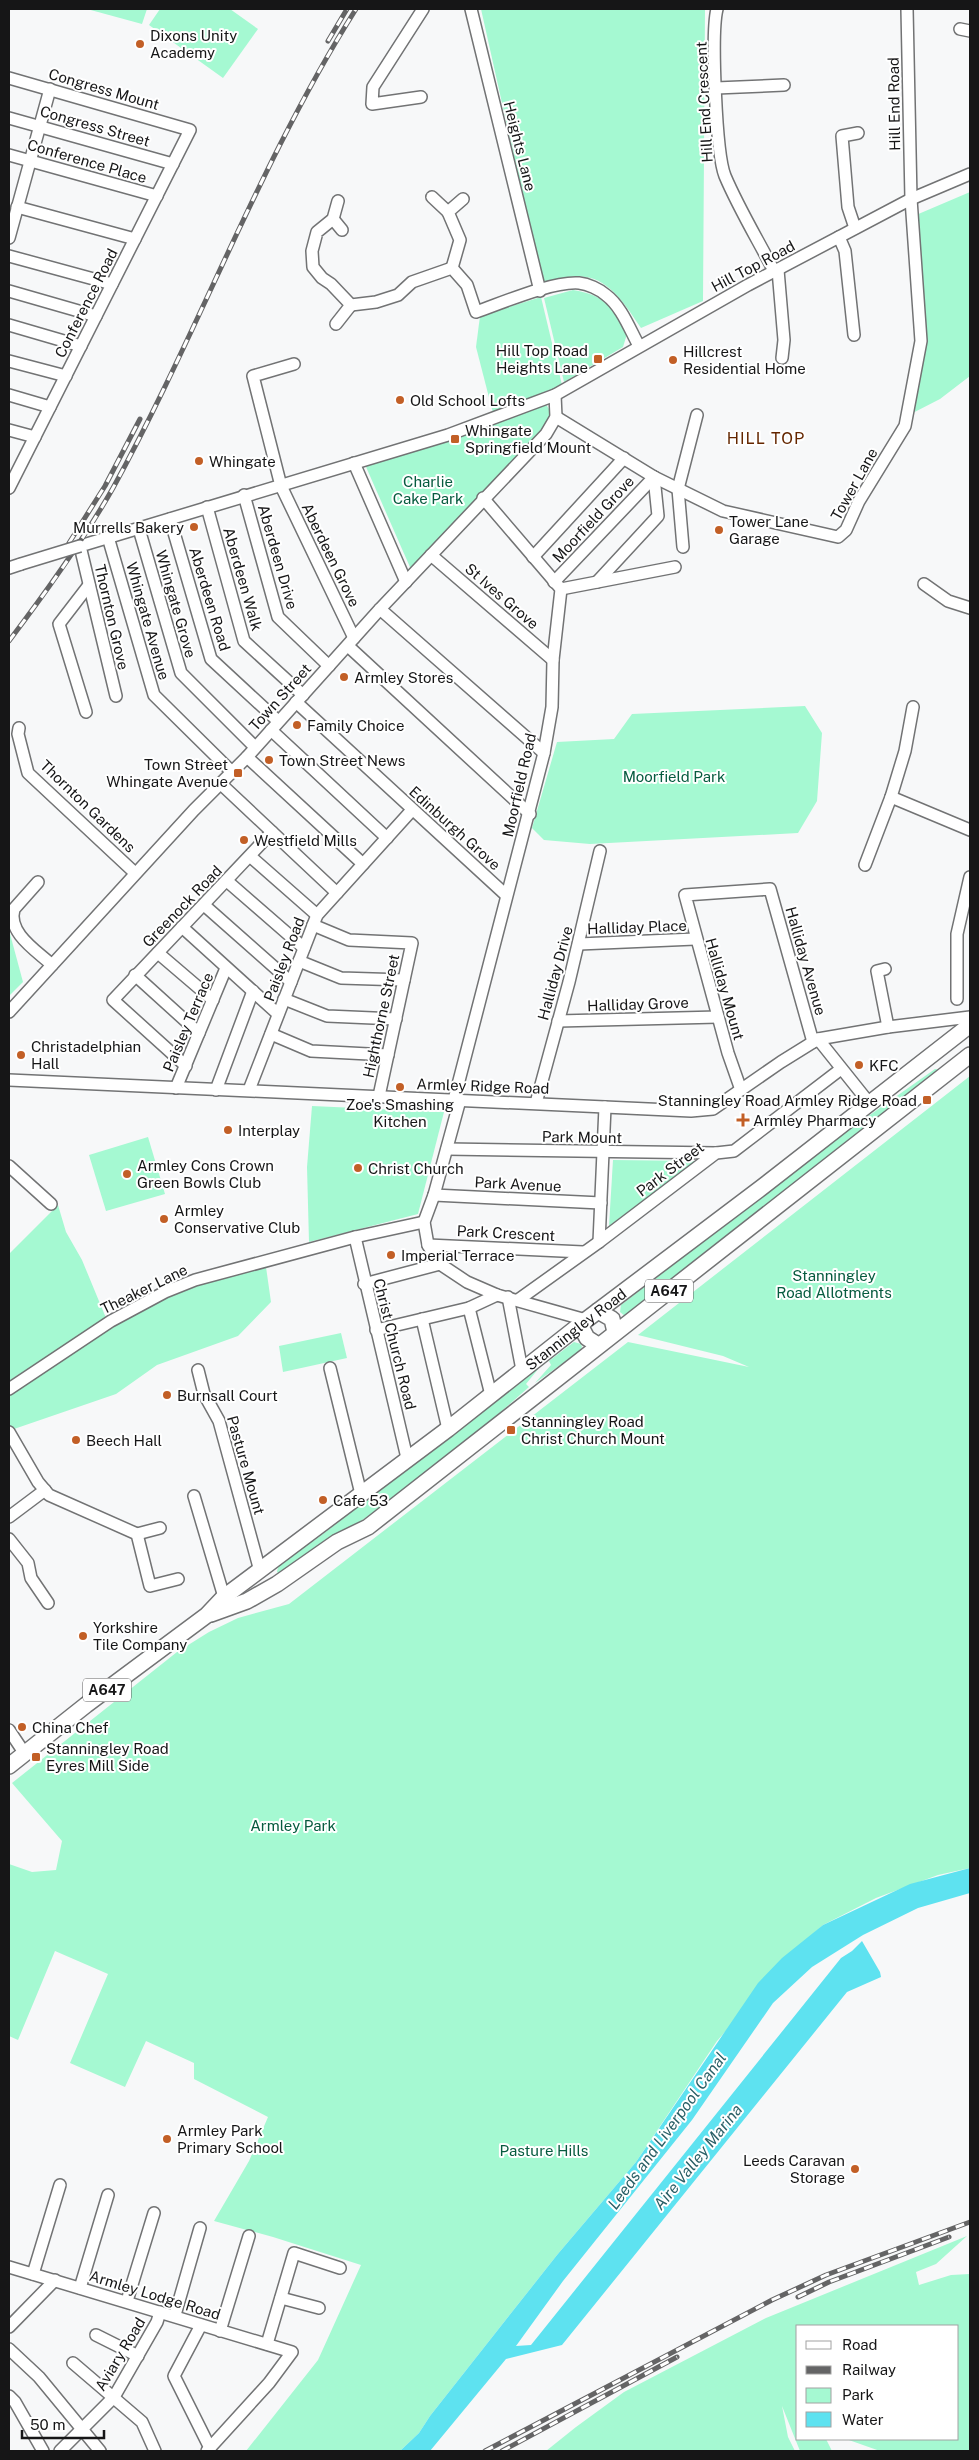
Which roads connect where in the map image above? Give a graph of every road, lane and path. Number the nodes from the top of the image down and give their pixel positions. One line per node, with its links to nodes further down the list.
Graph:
1 (423, 9): 9 (street)
2 (471, 9): 36 (street, Heights Lane)
3 (717, 9): 7 (street, Hill End Crescent)
4 (907, 9): 21 (street, Hill End Road)
5 (9, 78): 8 (street, Congress Mount)
6 (784, 85): 7 (street)
7 (716, 88): 33 (street, Hill End Crescent)
8 (50, 89): 11 (street); 12 (street, Congress Mount)
9 (421, 97)
10 (9, 118): 11 (street, Congress Street)
11 (40, 126): 15 (street); 16 (street, Congress Street)
12 (190, 130): 16 (street, Conference Road)
13 (858, 133): 26 (street)
14 (9, 155): 15 (street, Conference Place)
15 (30, 161): 18 (street, Conference Place); 23 (street)
16 (173, 164): 18 (street, Conference Road)
17 (970, 174): 21 (street, Hill Top Road)
18 (157, 196): 30 (street, Conference Road)
19 (432, 196): 24 (street)
20 (463, 199): 24 (street)
21 (911, 199): 26 (street, Hill Top Road); 60 (street, Tower Lane)
22 (338, 201): 25 (street)
23 (17, 207): 29 (street); 30 (street)
24 (448, 212): 32 (street)
25 (333, 219): 27 (street); 37 (street)
26 (855, 228): 28 (street, Hill Top Road)
27 (342, 230)
28 (840, 237): 33 (street, Hill Top Road); 41 (street)
29 (9, 238)
30 (135, 239): 34 (street, Conference Road)
31 (9, 256): 34 (street)
32 (452, 268): 36 (street); 37 (street)
33 (776, 271): 43 (street, Hill Top Road); 44 (street)
34 (112, 284): 38 (street, Conference Road)
35 (9, 291): 38 (street)
36 (540, 291): 43 (street)
37 (351, 305): 39 (street)
38 (96, 316): 42 (street, Conference Road)
39 (336, 324)
40 (9, 326): 42 (street)
41 (854, 336)
42 (81, 346): 47 (street, Conference Road)
43 (639, 346): 49 (street, Hill Top Road)
44 (782, 358)
45 (9, 361): 47 (street)
46 (294, 364): 58 (street, Aberdeen Grove)
47 (66, 376): 50 (street, Conference Road)
48 (9, 395): 50 (street)
49 (555, 395): 52 (street); 56 (street)
50 (50, 407): 54 (street, Conference Road)
51 (697, 415): 60 (street)
52 (556, 417): 55 (street, Tower Lane); 62 (street, Town Street)
53 (9, 430): 54 (street)
54 (35, 437): 59 (street, Conference Road)
55 (624, 458): 57 (street, Tower Lane); 70 (street)
56 (354, 463): 58 (street); 73 (street)
57 (654, 476): 60 (street, Tower Lane); 74 (street); 77 (street, Moorfield Grove)
58 (280, 486): 61 (street); 80 (street, Aberdeen Grove)
59 (9, 488)
60 (678, 489): 68 (street)
61 (244, 495): 63 (street); 82 (street, Aberdeen Drive)
62 (483, 498): 69 (street, Town Street); 70 (street)
63 (207, 507): 64 (street); 84 (street, Aberdeen Walk)
64 (170, 519): 65 (street); 87 (street, Aberdeen Road)
65 (138, 529): 66 (street); 89 (street, Whingate Grove)
66 (108, 537): 67 (street); 92 (street, Whingate Avenue)
67 (80, 546): 72 (street, bridge); 76 (street, Thornton Grove)
68 (683, 547)
69 (431, 555): 73 (street, Town Street); 81 (street, St Ives Grove)
70 (533, 557): 77 (street)
71 (675, 567): 74 (street)
72 (9, 568)
73 (406, 582): 79 (street, Town Street)
74 (596, 582): 77 (street)
75 (924, 584): 78 (street)
76 (89, 585): 83 (street, Thornton Grove); 86 (street)
77 (558, 586): 81 (street, Moorfield Road)
78 (970, 608)
79 (380, 609): 80 (street, Town Street); 90 (street)
80 (351, 642): 82 (street, Town Street); 96 (street)
81 (553, 660): 90 (street, Moorfield Road)
82 (329, 666): 84 (street, Town Street)
83 (116, 696)
84 (300, 698): 87 (street, Town Street); 95 (street, Edinburgh Grove)
85 (912, 706): 94 (street)
86 (86, 712)
87 (274, 725): 89 (street, Town Street); 99 (street, Aberdeen Road)
88 (19, 728): 104 (street, Thornton Gardens)
89 (255, 747): 91 (street, Town Street)
90 (544, 753): 96 (street, Moorfield Road)
91 (247, 757): 92 (street, Town Street); 102 (street)
92 (232, 772): 93 (street, Town Street)
93 (221, 784): 98 (street); 104 (street, Town Street)
94 (891, 797): 97 (street); 103 (street)
95 (412, 810): 99 (street, Paisley Road); 110 (street, Edinburgh Grove)
96 (530, 814): 110 (street, Moorfield Road)
97 (970, 830)
98 (272, 832): 101 (street, Greenock Road); 109 (street)
99 (387, 838): 102 (street, Paisley Road)
100 (600, 850): 115 (street, Halliday Drive)
101 (251, 857): 106 (street, Greenock Road); 112 (street)
102 (363, 864): 109 (street, Paisley Road)
103 (865, 865)
104 (135, 873): 119 (street, Town Street)
105 (970, 877): 127 (street)
106 (227, 881): 111 (street, Greenock Road); 116 (street)
107 (38, 882): 119 (street)
108 (770, 888): 114 (street, Halliday Mount); 142 (street, Halliday Avenue)
109 (337, 893): 112 (street, Paisley Road)
110 (506, 895): 153 (street, Moorfield Road)
111 (204, 905): 113 (street, Greenock Road); 124 (street)
112 (315, 920): 116 (street, Paisley Road); 123 (street, Highthorne Street)
113 (182, 927): 117 (street, Greenock Road); 120 (street)
114 (695, 939): 115 (street, Halliday Place); 131 (street, Halliday Mount)
115 (579, 944): 134 (street, Halliday Drive)
116 (304, 948): 118 (street, Paisley Road)
117 (158, 953): 122 (street, Greenock Road); 128 (street)
118 (299, 961): 123 (street); 124 (street, Paisley Road)
119 (52, 965): 129 (street, Town Street)
120 (226, 968): 125 (street); 128 (street, Paisley Terrace)
121 (885, 969): 137 (street)
122 (136, 975): 138 (street); 145 (street, Greenock Road)
123 (404, 980): 133 (street, Highthorne Street)
124 (291, 982): 126 (street, Paisley Road)
125 (253, 992): 130 (street); 149 (street)
126 (284, 999): 130 (street, Paisley Road); 133 (street)
127 (957, 999)
128 (213, 1000): 138 (street, Paisley Terrace)
129 (9, 1012)
130 (278, 1014): 139 (street, Paisley Road)
131 (718, 1017): 134 (street, Halliday Grove); 151 (street, Halliday Mount)
132 (970, 1017): 135 (street, Armley Ridge Road)
133 (396, 1019): 143 (street, Highthorne Street)
134 (558, 1021): 154 (street, Halliday Drive)
135 (934, 1022): 137 (street, Armley Ridge Road); 140 (street)
136 (970, 1025): 140 (main road, Stanningley Road / A647)
137 (888, 1027): 142 (street, Armley Ridge Road)
138 (199, 1033): 145 (street, Paisley Terrace)
139 (271, 1034): 143 (street); 150 (street, Paisley Road)
140 (955, 1037): 141 (main road); 155 (main road, Stanningley Road / A647)
141 (970, 1037)
142 (816, 1041): 146 (street); 151 (street, Armley Ridge Road)
143 (388, 1055): 152 (street, Highthorne Street)
144 (970, 1055): 176 (main road, Stanningley Road / A647)
145 (186, 1066): 148 (street, Paisley Terrace)
146 (842, 1069): 155 (street); 159 (street, Park Street)
147 (9, 1080): 148 (street, Armley Ridge Road)
148 (176, 1088): 149 (street, Armley Ridge Road)
149 (216, 1090): 150 (street, Armley Ridge Road)
150 (249, 1090): 152 (street, Armley Ridge Road)
151 (741, 1090): 156 (street, Armley Ridge Road)
152 (379, 1096): 153 (street, Armley Ridge Road)
153 (457, 1100): 154 (street, Armley Ridge Road); 157 (street, Moorfield Road)
154 (536, 1103): 156 (street, Armley Ridge Road)
155 (870, 1104): 174 (main road, Stanningley Road / A647)
156 (605, 1107): 158 (street)
157 (447, 1149): 158 (street, Park Mount); 161 (street, Moorfield Road)
158 (603, 1152): 159 (street, Park Mount); 162 (street)
159 (716, 1152): 166 (street, Park Street)
160 (9, 1167): 163 (street)
161 (434, 1195): 162 (street, Park Avenue); 164 (street, Moorfield Road)
162 (601, 1203): 166 (street)
163 (51, 1204)
164 (424, 1222): 165 (street, Theaker Lane); 167 (street)
165 (355, 1237): 170 (street, Christ Church Road); 181 (street, Theaker Lane)
166 (599, 1242): 168 (street, Park Street)
167 (428, 1245): 168 (street, Park Crescent); 169 (street)
168 (583, 1252): 171 (street, Park Street)
169 (440, 1264): 170 (street); 171 (street)
170 (364, 1284): 175 (street, Christ Church Road)
171 (508, 1297): 172 (street, Park Street); 174 (street); 180 (street)
172 (469, 1308): 173 (street, Park Street); 182 (street)
173 (422, 1319): 175 (street, Park Street); 183 (street)
174 (588, 1319): 176 (main road); 177 (main road); 180 (main road, Stanningley Road / A647)
175 (376, 1330): 185 (street, Christ Church Road)
176 (615, 1332): 177 (main road, Stanningley Road / A647)
177 (598, 1345): 197 (main road, Stanningley Road / A647)
178 (330, 1368): 187 (street)
179 (198, 1370): 193 (street, Pasture Mount)
180 (522, 1370): 182 (main road, Stanningley Road / A647)
181 (9, 1389)
182 (491, 1396): 183 (main road, Stanningley Road / A647)
183 (448, 1429): 185 (main road, Stanningley Road / A647)
184 (9, 1432): 186 (street)
185 (407, 1458): 187 (main road, Stanningley Road / A647)
186 (45, 1490): 189 (street); 191 (street)
187 (361, 1494): 193 (main road, Stanningley Road / A647)
188 (194, 1496): 195 (street)
189 (9, 1517)
190 (160, 1528): 191 (street)
191 (137, 1534): 194 (street)
192 (11, 1542): 196 (street)
193 (260, 1571): 195 (main road, Stanningley Road / A647)
194 (178, 1579)
195 (224, 1597): 197 (main road, Stanningley Road / A647)
196 (48, 1603)
197 (207, 1615): 199 (main road, Stanningley Road / A647)
198 (9, 1730): 199 (street)
199 (25, 1754): 200 (main road, Stanningley Road / A647)
200 (9, 1766)
201 (60, 2186): 208 (street)
202 (108, 2195): 210 (street)
203 (154, 2213): 212 (street)
204 (200, 2228): 215 (street)
205 (248, 2236): 218 (street)
206 (9, 2267): 208 (street, Armley Lodge Road)
207 (340, 2268): 211 (street)
208 (33, 2274): 209 (street, Armley Lodge Road)
209 (55, 2280): 210 (street, Armley Lodge Road); 217 (street)
210 (80, 2288): 212 (street, Armley Lodge Road)
211 (281, 2298): 213 (street); 220 (street)
212 (127, 2302): 214 (street, Armley Lodge Road)
213 (319, 2308)
214 (160, 2312): 215 (street, Armley Lodge Road); 222 (street, Aviary Road)
215 (175, 2315): 216 (street, Armley Lodge Road)
216 (201, 2325): 218 (street, Armley Lodge Road); 227 (street)
217 (9, 2327)
218 (220, 2330): 220 (street, Armley Lodge Road)
219 (96, 2335): 222 (street)
220 (267, 2344): 227 (street, Armley Lodge Road)
221 (9, 2350): 226 (street)
222 (138, 2356): 225 (street, Aviary Road)
223 (73, 2363): 225 (street)
224 (9, 2396): 228 (street)
225 (114, 2397): 226 (street, Aviary Road); 231 (street)
226 (82, 2430): 229 (street, Aviary Road); 230 (street)
227 (209, 2450)
228 (43, 2451)
229 (60, 2451)
230 (100, 2451)
231 (155, 2451)

